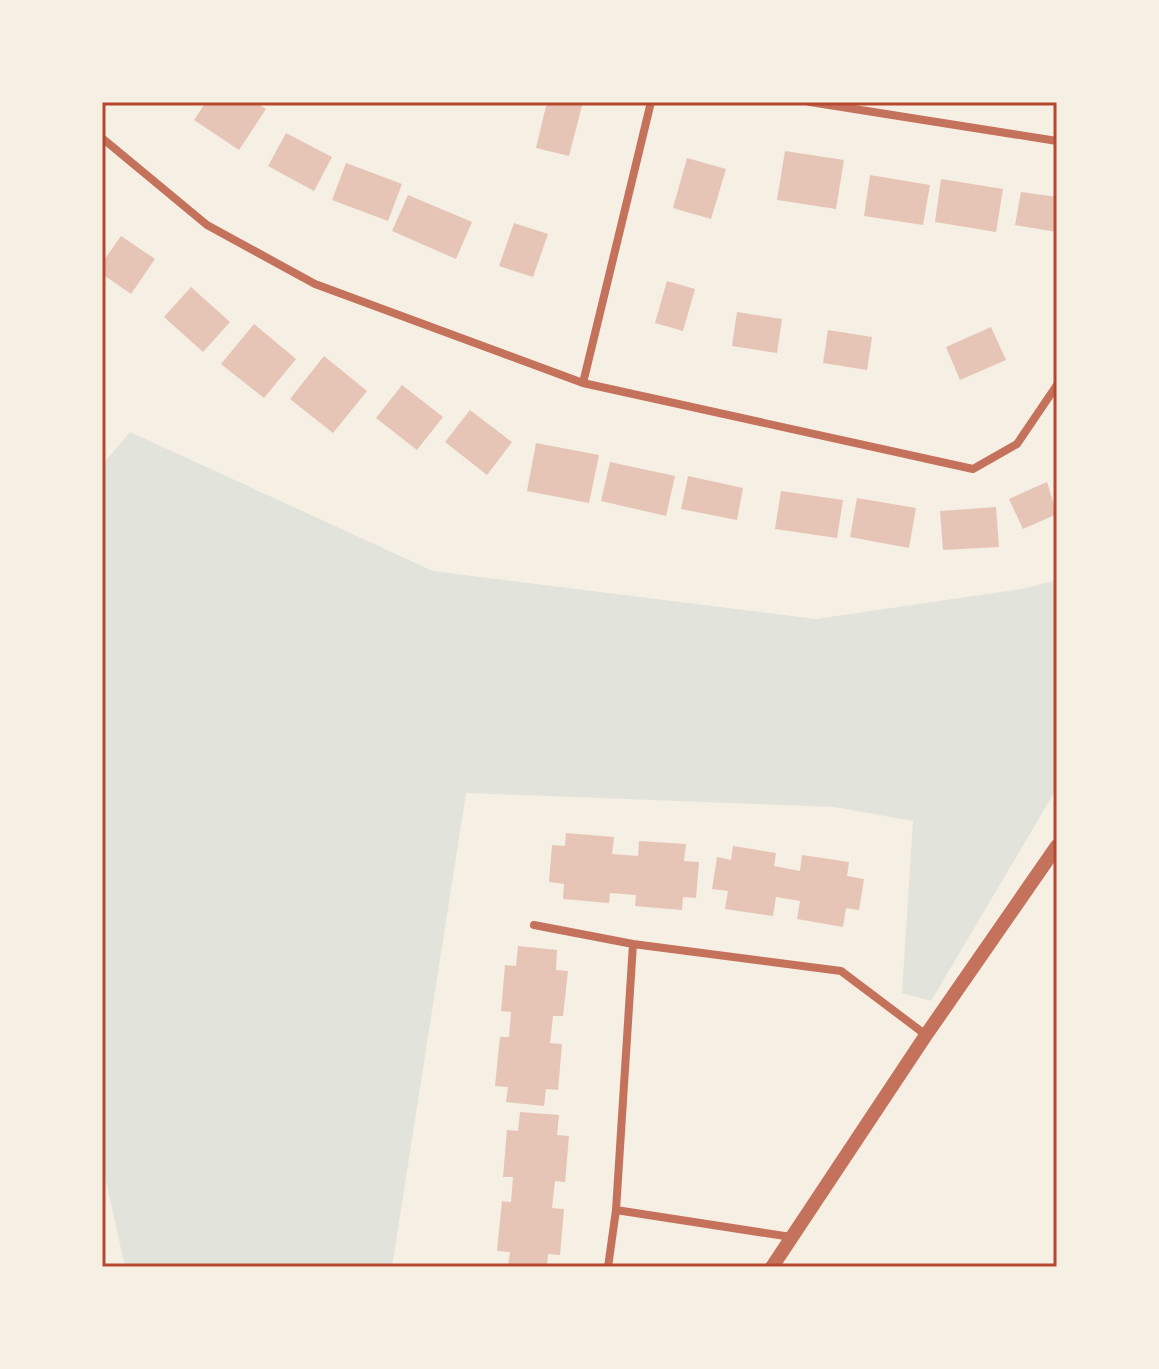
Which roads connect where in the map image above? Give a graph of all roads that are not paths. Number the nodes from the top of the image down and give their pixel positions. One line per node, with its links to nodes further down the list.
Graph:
1 (651, 102): 5 (street)
2 (810, 102): 4 (street)
3 (102, 138): 5 (street)
4 (1057, 141)
5 (583, 383): 6 (street)
6 (1057, 385)
7 (1057, 846): 10 (street)
8 (534, 925): 9 (street)
9 (633, 944): 10 (street); 11 (street)
10 (926, 1035): 12 (street)
11 (616, 1210): 12 (street); 13 (street)
12 (792, 1237): 14 (street)
13 (608, 1267)
14 (772, 1267)

